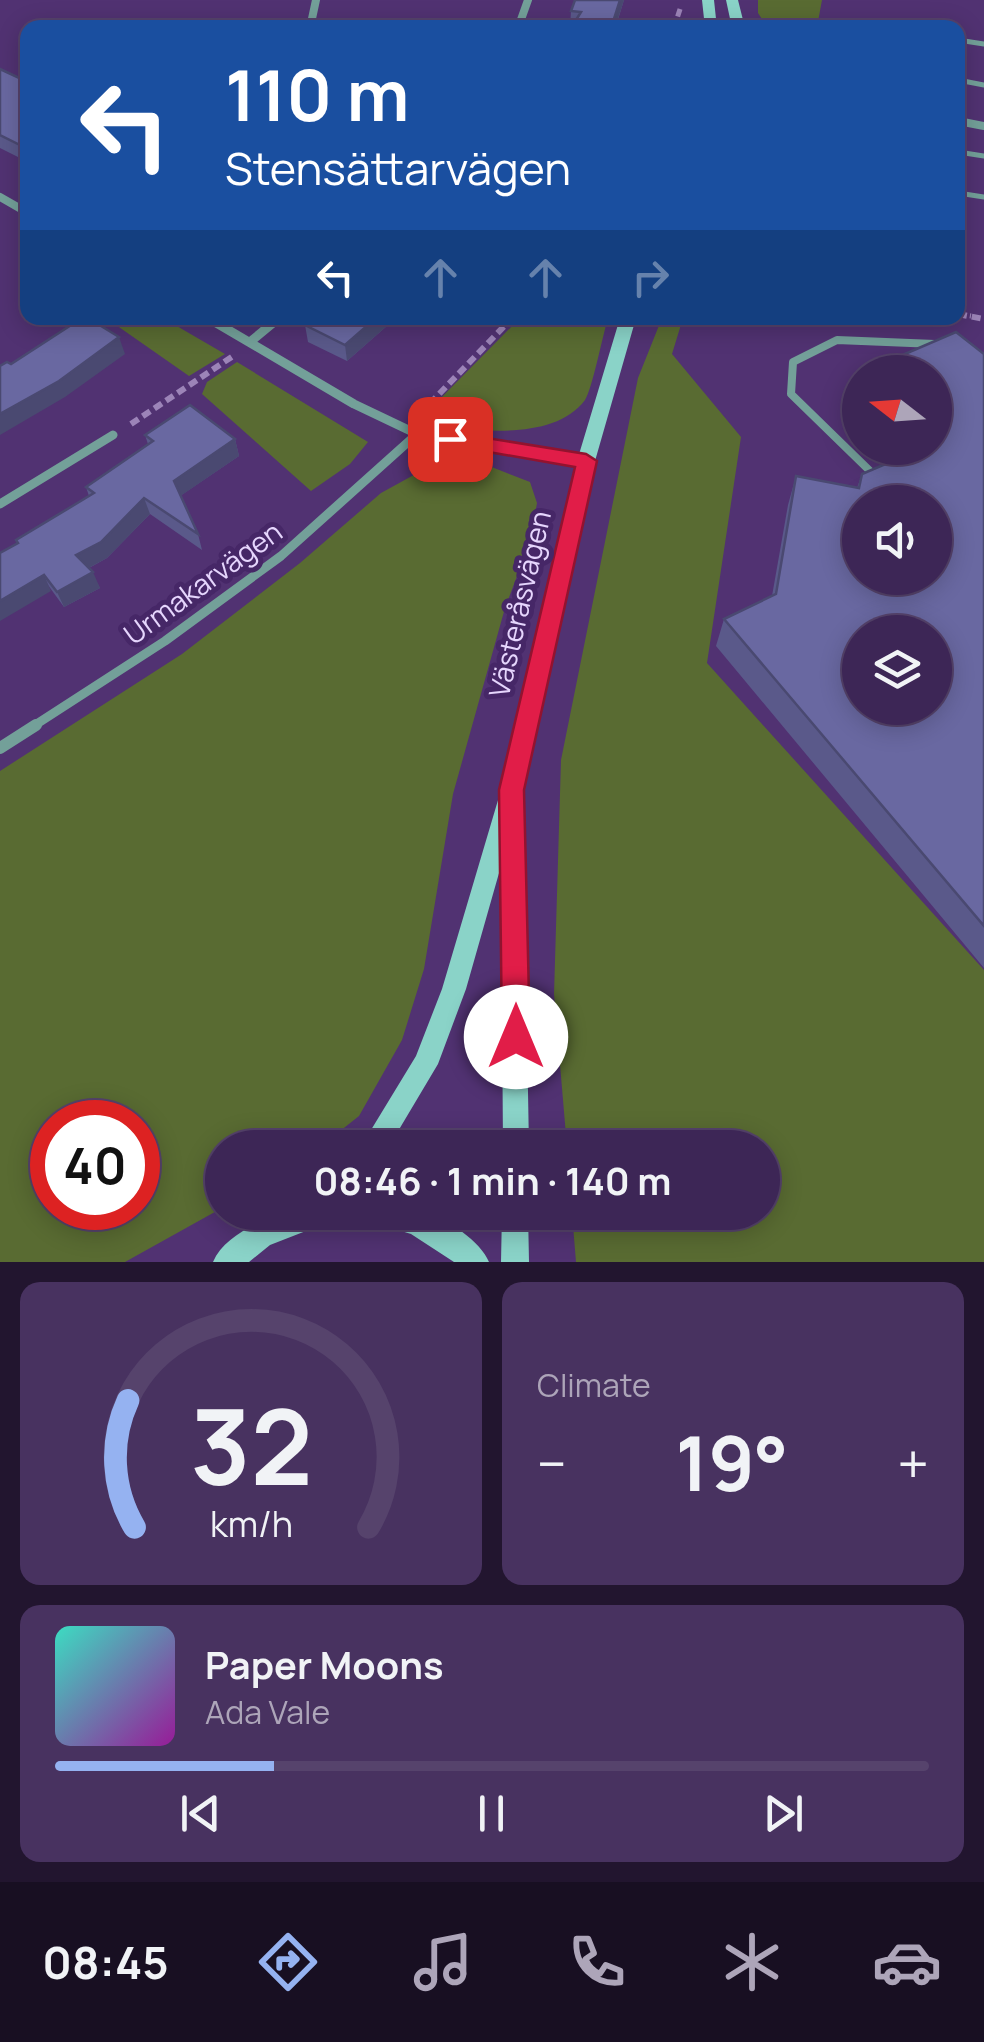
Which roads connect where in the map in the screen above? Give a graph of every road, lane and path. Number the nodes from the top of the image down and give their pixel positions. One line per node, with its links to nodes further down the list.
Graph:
1 (220, 325): 5 (street)
2 (271, 325): 5 (street)
3 (505, 325): 7 (path)
4 (626, 325): 9 (street, Västeråsvägen)
5 (250, 342): 7 (street); 8 (path)
6 (949, 346): 10 (lane)
7 (416, 434): 9 (street); 12 (street, Urmakarvägen)
8 (113, 436): 11 (street)
9 (586, 461): 13 (street, Västeråsvägen)
10 (870, 471)
11 (0, 504)
12 (0, 748)
13 (512, 790): 14 (street, Västeråsvägen); 15 (street, Västeråsvägen)
14 (384, 1130)
15 (516, 1130)
16 (270, 1230): 20 (street)
17 (274, 1230): 20 (street)
18 (434, 1230): 23 (street)
19 (516, 1230): 24 (street)
20 (266, 1233): 21 (street); 22 (street)
21 (214, 1262)
22 (227, 1262)
23 (476, 1262)
24 (515, 1262)

